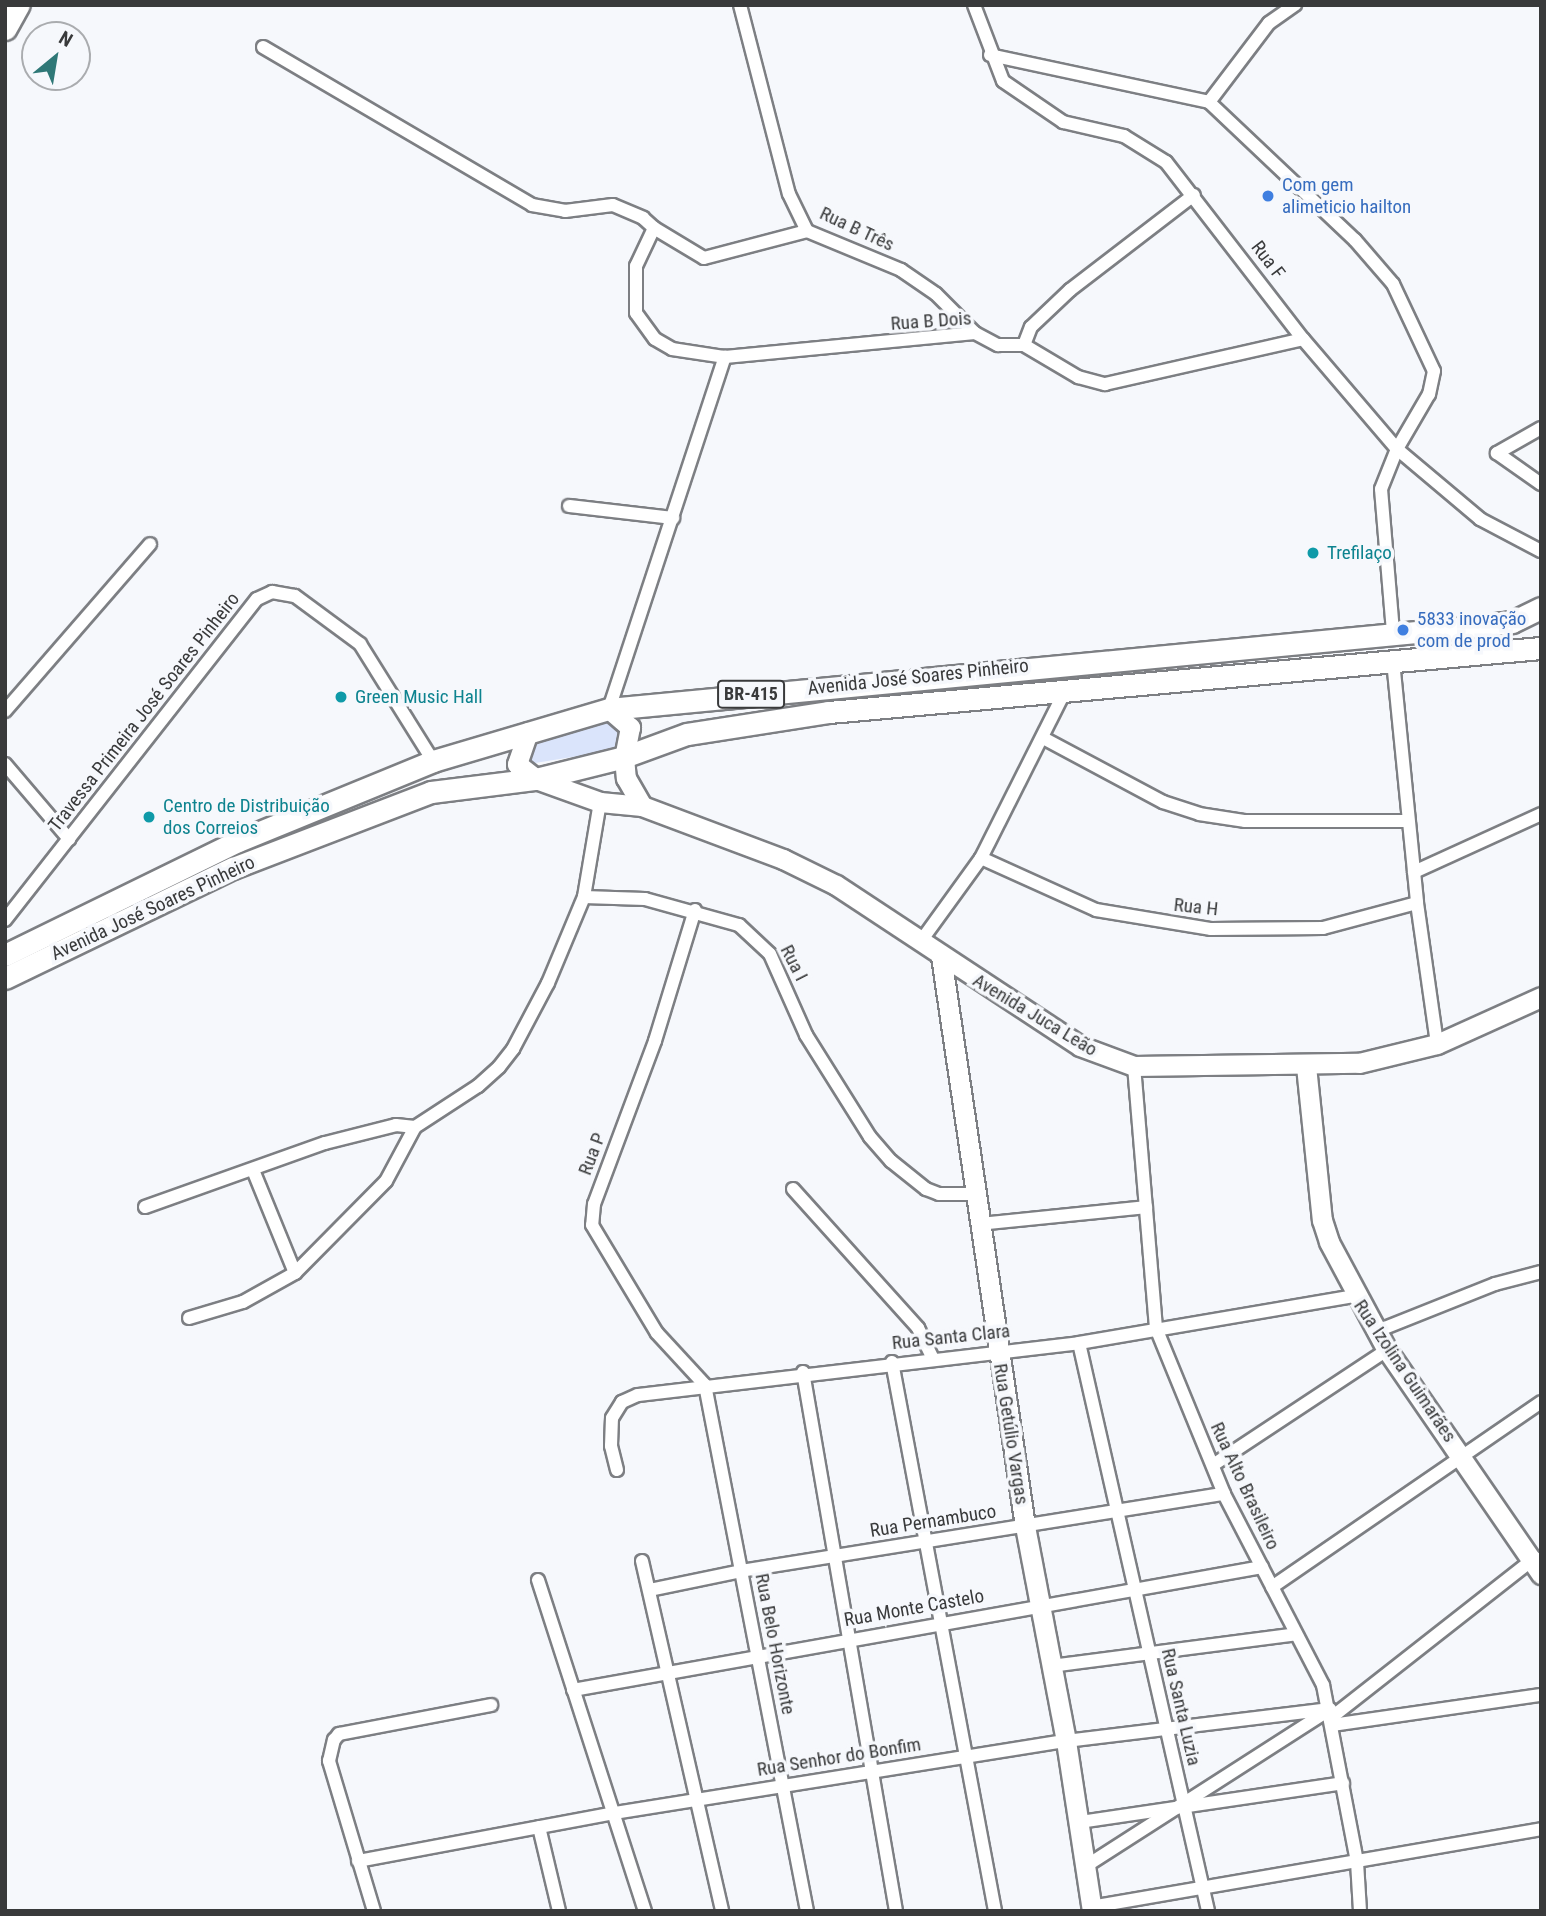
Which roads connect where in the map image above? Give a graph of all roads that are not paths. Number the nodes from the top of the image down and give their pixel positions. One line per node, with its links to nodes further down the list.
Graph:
1 (18, 5): 5 (highway)
2 (740, 5): 11 (street, Rua B Três)
3 (974, 5): 7 (street, Rua F)
4 (1295, 5): 8 (street)
5 (5, 28)
6 (263, 47): 10 (street)
7 (990, 55): 8 (street); 9 (street, Rua F)
8 (1209, 102): 17 (street)
9 (1194, 195): 13 (street, Rua F); 14 (street)
10 (654, 228): 11 (street); 15 (street, Rua B Dois)
11 (807, 230): 12 (street, Rua B Três)
12 (975, 333): 14 (street, Rua B Dois); 15 (street, Rua B Dois)
13 (1303, 339): 14 (street, Rua B Dois); 17 (street, Rua F)
14 (1024, 345)
15 (725, 357): 20 (street)
16 (1541, 428): 18 (street)
17 (1397, 449): 22 (street, Rua F); 24 (street)
18 (1541, 484)
19 (569, 506): 20 (street)
20 (673, 518): 28 (street)
21 (150, 544): 29 (street)
22 (1541, 551)
23 (1541, 608): 24 (main road, Avenida José Soares Pinheiro / BR-415)
24 (1394, 634): 28 (main road, Avenida José Soares Pinheiro / BR-415)
25 (1541, 648): 26 (main road, Avenida José Soares Pinheiro / BR-415)
26 (1393, 661): 27 (main road, Avenida José Soares Pinheiro / BR-415); 39 (street)
27 (1065, 691): 31 (street); 32 (main road, Avenida José Soares Pinheiro / BR-415)
28 (609, 709): 30 (main road, Avenida José Soares Pinheiro / BR-415); 32 (main road)
29 (5, 710)
30 (528, 732): 33 (main road, Avenida José Soares Pinheiro / BR-415); 35 (main road)
31 (1045, 739): 39 (street); 41 (street)
32 (624, 757): 35 (main road, Avenida José Soares Pinheiro / BR-415); 37 (main road)
33 (433, 761): 40 (street, Travessa Primeira José Soares Pinheiro); 48 (main road, Avenida José Soares Pinheiro / BR-415)
34 (5, 764): 40 (street)
35 (536, 779): 36 (main road, Avenida Juca Leão); 50 (main road, Avenida José Soares Pinheiro / BR-415)
36 (600, 802): 37 (main road, Avenida Juca Leão); 43 (street)
37 (642, 806): 47 (main road, Avenida Juca Leão)
38 (1541, 814): 42 (street)
39 (1408, 821): 42 (street)
40 (69, 839): 46 (street, Travessa Primeira José Soares Pinheiro)
41 (981, 859): 44 (street, Rua H); 47 (street)
42 (1414, 872): 44 (street)
43 (584, 897): 45 (street, Rua I); 55 (street)
44 (1417, 903): 52 (street)
45 (695, 910): 58 (street, Rua I); 74 (street, Rua P)
46 (5, 920)
47 (921, 941): 49 (main road, Avenida Juca Leão)
48 (5, 955)
49 (941, 956): 53 (main road, Avenida Juca Leão); 58 (main road, Rua Getúlio Vargas)
50 (5, 978)
51 (1541, 997): 52 (main road, Avenida Juca Leão)
52 (1437, 1044): 54 (main road, Avenida Juca Leão)
53 (1133, 1066): 54 (main road, Avenida Juca Leão); 60 (street, Rua Alto Brasileiro)
54 (1307, 1066): 64 (main road, Rua Izolina Guimarães)
55 (415, 1127): 56 (street); 63 (street)
56 (253, 1170): 59 (street); 63 (street)
57 (793, 1189): 71 (street)
58 (975, 1194): 61 (main road, Rua Getúlio Vargas)
59 (145, 1207)
60 (1146, 1207): 61 (street); 66 (street, Rua Alto Brasileiro)
61 (979, 1224): 69 (main road, Rua Getúlio Vargas)
62 (1541, 1272): 67 (street)
63 (295, 1273): 65 (street)
64 (1355, 1296): 66 (street, Rua Santa Clara); 67 (main road, Rua Izolina Guimarães)
65 (189, 1318)
66 (1156, 1328): 68 (street, Rua Santa Clara); 77 (street, Rua Alto Brasileiro)
67 (1377, 1331): 70 (main road, Rua Izolina Guimarães)
68 (1079, 1342): 69 (street, Rua Santa Clara); 80 (street, Rua Santa Luzia)
69 (998, 1350): 71 (street, Rua Santa Clara); 81 (main road, Rua Getúlio Vargas)
70 (1387, 1350): 76 (main road, Rua Izolina Guimarães); 77 (street)
71 (932, 1357): 72 (street, Rua Santa Clara)
72 (892, 1362): 73 (street, Rua Santa Clara); 82 (street)
73 (803, 1372): 74 (street, Rua Santa Clara); 83 (street)
74 (705, 1385): 78 (street, Rua Santa Clara); 87 (street, Rua Belo Horizonte)
75 (1541, 1402): 76 (street)
76 (1463, 1457): 85 (main road, Rua Izolina Guimarães); 89 (street)
77 (1213, 1465): 79 (street, Rua Alto Brasileiro)
78 (617, 1470)
79 (1224, 1494): 80 (street, Rua Pernambuco); 86 (street, Rua Alto Brasileiro)
80 (1116, 1512): 81 (street, Rua Pernambuco); 91 (street, Rua Santa Luzia)
81 (1025, 1526): 82 (street, Rua Pernambuco); 92 (main road, Rua Getúlio Vargas)
82 (926, 1541): 83 (street, Rua Pernambuco); 93 (street)
83 (834, 1556): 87 (street, Rua Pernambuco); 95 (street)
84 (642, 1561): 90 (street)
85 (1537, 1563): 103 (street)
86 (1262, 1567): 89 (street, Rua Alto Brasileiro); 91 (street, Rua Monte Castelo)
87 (741, 1571): 90 (street, Rua Pernambuco); 96 (street, Rua Belo Horizonte)
88 (538, 1580): 100 (street)
89 (1272, 1587): 94 (street, Rua Alto Brasileiro)
90 (650, 1590): 99 (street)
91 (1134, 1590): 92 (street, Rua Monte Castelo); 97 (street, Rua Santa Luzia)
92 (1041, 1605): 93 (street, Rua Monte Castelo); 98 (main road, Rua Getúlio Vargas)
93 (941, 1622): 95 (street, Rua Monte Castelo); 106 (street)
94 (1296, 1634): 97 (street); 103 (street, Rua Alto Brasileiro)
95 (849, 1640): 96 (street, Rua Monte Castelo); 107 (street)
96 (757, 1655): 99 (street, Rua Monte Castelo); 109 (street, Rua Belo Horizonte)
97 (1149, 1655): 98 (street); 104 (street, Rua Santa Luzia)
98 (1051, 1666): 105 (main road, Rua Getúlio Vargas)
99 (668, 1671): 100 (street, Rua Monte Castelo); 110 (street)
100 (573, 1690): 112 (street)
101 (1541, 1695): 103 (street, Rua Senhor do Bonfim)
102 (491, 1705): 116 (street)
103 (1331, 1717): 104 (street, Rua Senhor do Bonfim); 108 (street, Rua Alto Brasileiro); 111 (street)
104 (1166, 1726): 105 (street, Rua Senhor do Bonfim); 111 (street, Rua Santa Luzia)
105 (1066, 1741): 106 (street, Rua Senhor do Bonfim); 113 (main road, Rua Getúlio Vargas)
106 (966, 1757): 107 (street, Rua Senhor do Bonfim); 127 (street)
107 (872, 1771): 109 (street, Rua Senhor do Bonfim); 126 (street)
108 (1343, 1783): 111 (street); 117 (street, Rua Alto Brasileiro)
109 (783, 1786): 110 (street, Rua Senhor do Bonfim); 125 (street, Rua Belo Horizonte)
110 (698, 1799): 112 (street, Rua Senhor do Bonfim); 124 (street)
111 (1184, 1806): 113 (street); 118 (street); 119 (street, Rua Santa Luzia)
112 (615, 1812): 114 (street, Rua Senhor do Bonfim); 123 (street)
113 (1080, 1822): 118 (main road, Rua Getúlio Vargas)
114 (539, 1827): 116 (street, Rua Senhor do Bonfim); 122 (street)
115 (1541, 1829): 117 (street)
116 (358, 1861): 121 (street)
117 (1357, 1861): 119 (street); 129 (street, Rua Alto Brasileiro)
118 (1086, 1866): 120 (main road, Rua Getúlio Vargas)
119 (1203, 1888): 120 (street); 128 (street, Rua Santa Luzia)
120 (1091, 1909)
121 (374, 1911)
122 (560, 1911)
123 (645, 1911)
124 (722, 1911)
125 (807, 1911)
126 (895, 1911)
127 (995, 1911)
128 (1208, 1911)
129 (1360, 1911)

